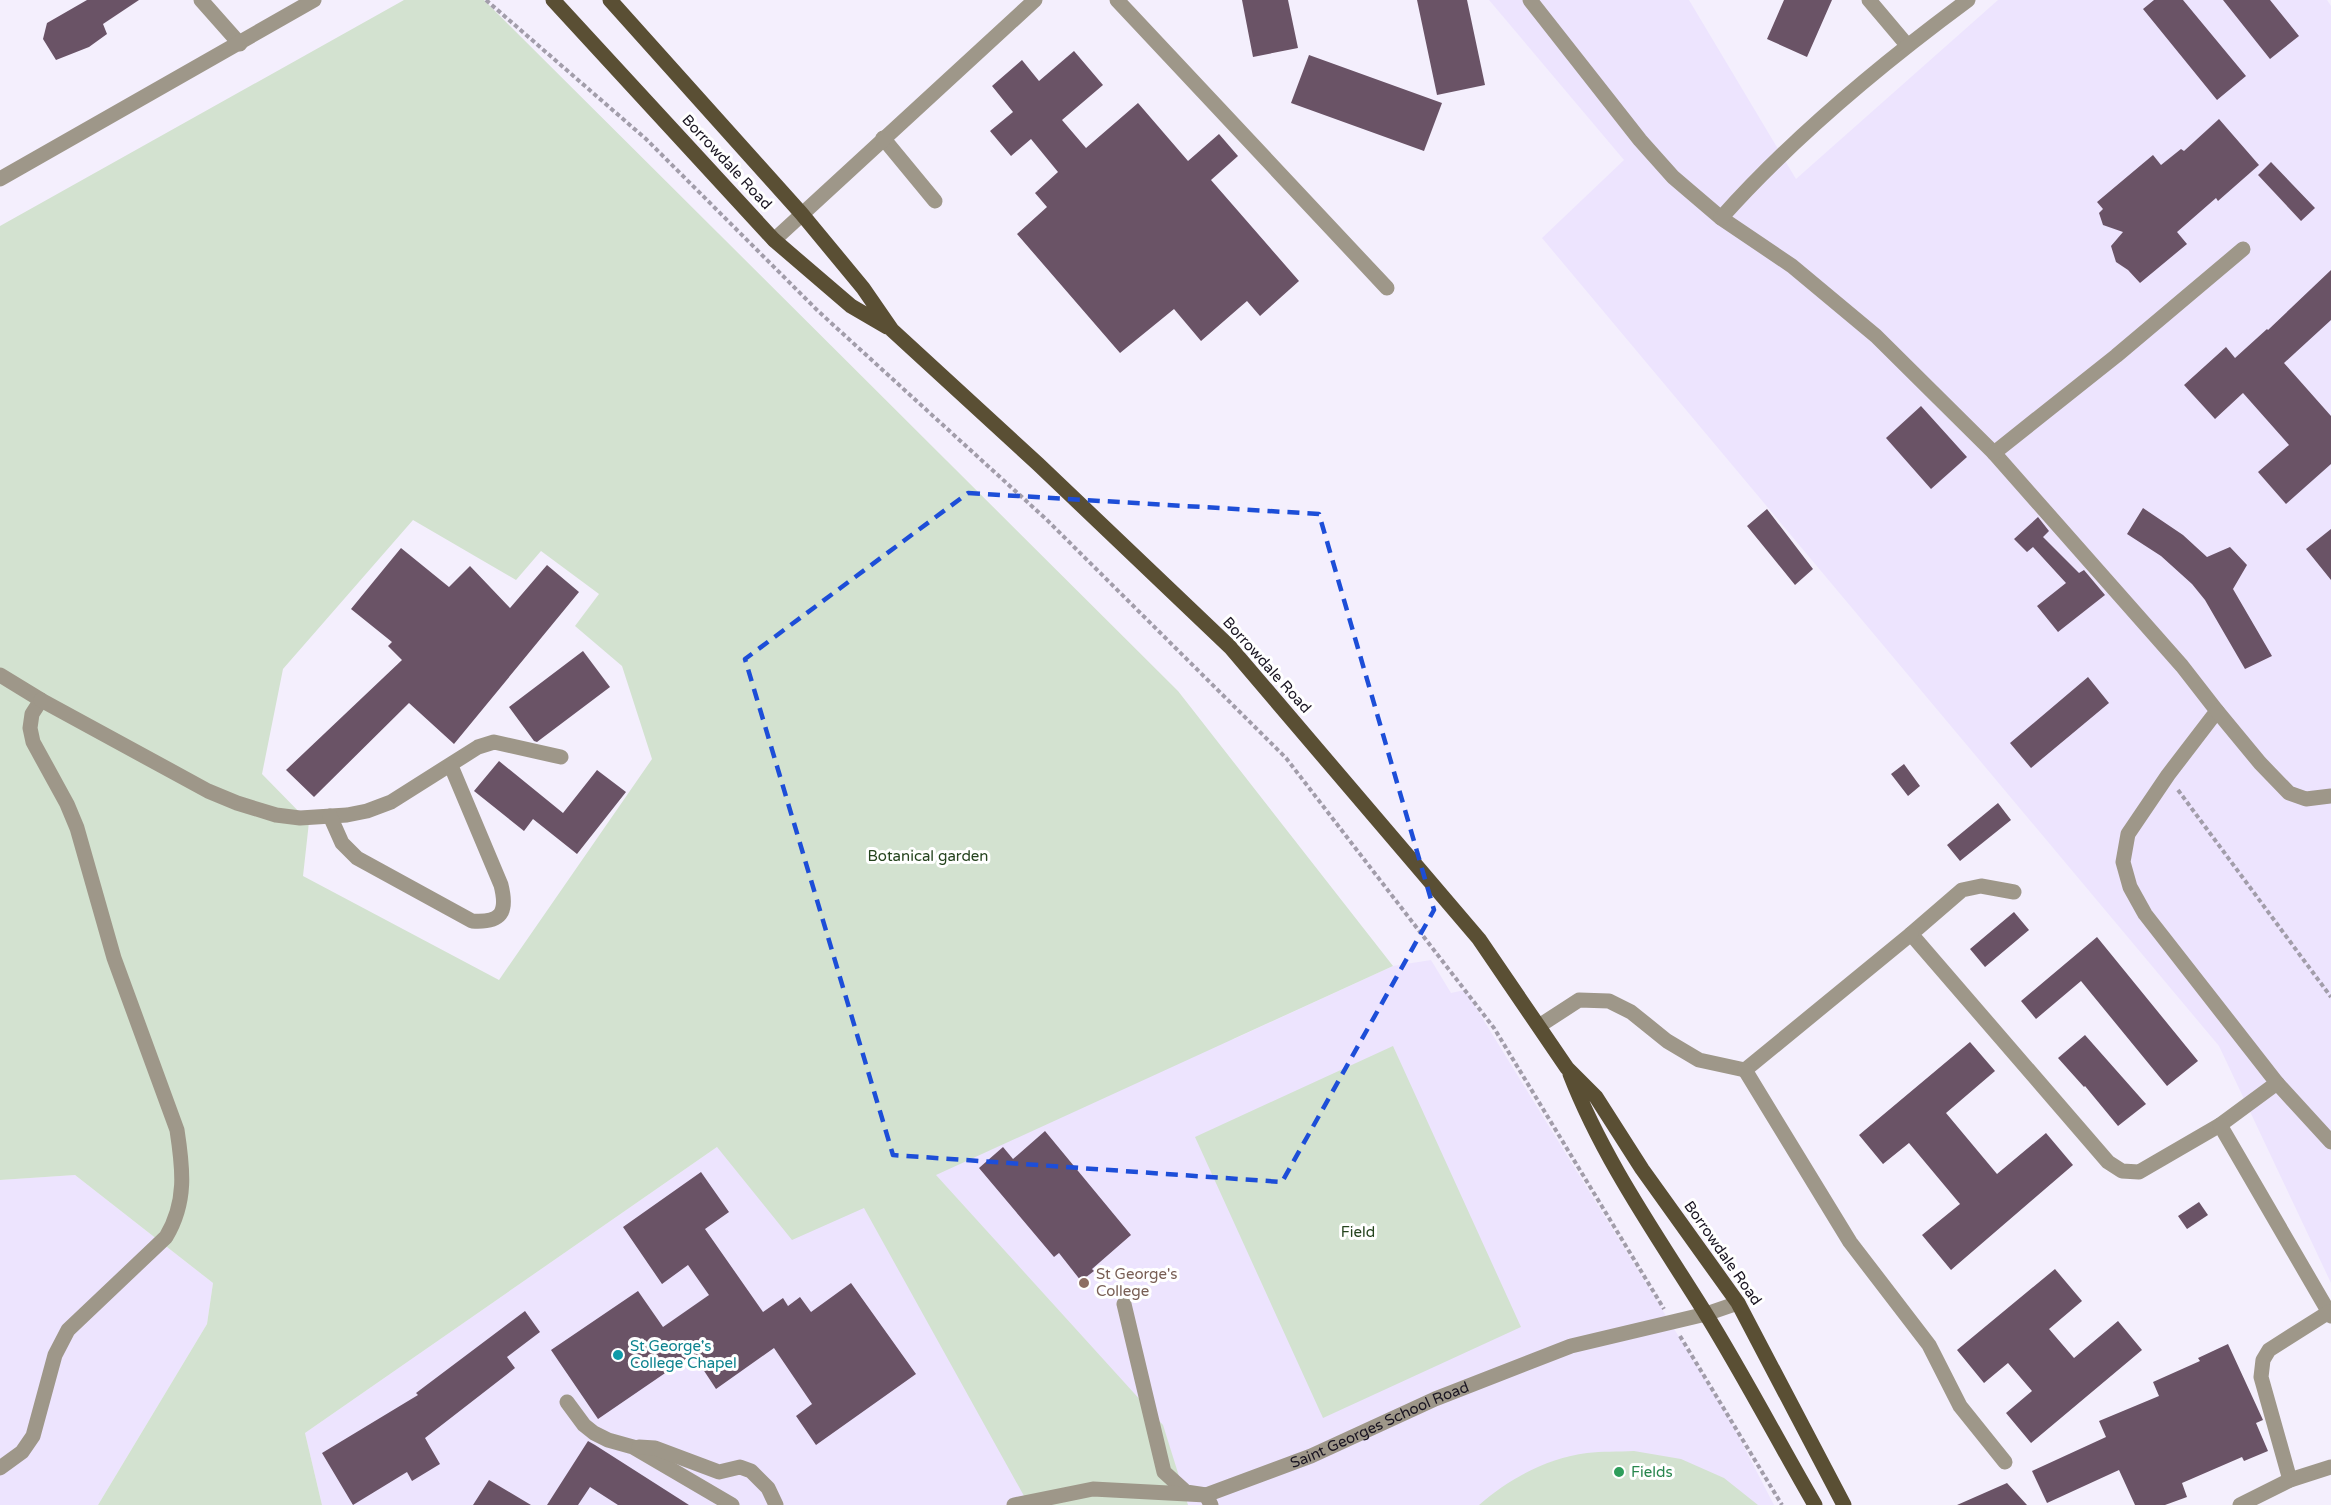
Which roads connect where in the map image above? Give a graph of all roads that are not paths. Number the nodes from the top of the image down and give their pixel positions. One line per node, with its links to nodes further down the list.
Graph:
1 (201, 0): 10 (street)
2 (314, 0): 10 (street)
3 (553, 0): 17 (main road, Borrowdale Road)
4 (610, 0): 15 (main road, Borrowdale Road)
5 (1035, 0): 12 (street)
6 (1117, 0): 19 (street)
7 (1530, 0): 16 (street)
8 (1869, 0): 11 (street)
9 (1968, 0): 11 (street)
10 (240, 44): 13 (street)
11 (1907, 45): 16 (street)
12 (882, 138): 14 (street); 15 (street)
13 (0, 179)
14 (935, 201)
15 (801, 213): 17 (street); 20 (main road, Borrowdale Road)
16 (1721, 218): 21 (street)
17 (774, 240): 20 (main road, Borrowdale Road)
18 (2243, 249): 21 (street)
19 (1387, 288)
20 (892, 330): 31 (main road, Borrowdale Road)
21 (1994, 453): 24 (street)
22 (0, 675): 23 (street)
23 (41, 700): 28 (street); 45 (street)
24 (2217, 711): 27 (street); 34 (street)
25 (561, 757): 26 (street)
26 (451, 766): 28 (street); 28 (street)
27 (2331, 796)
28 (330, 816)
29 (2013, 892): 30 (street)
30 (1911, 934): 33 (street); 35 (street)
31 (1539, 1026): 32 (main road, Borrowdale Road); 33 (street)
32 (1568, 1068): 37 (main road, Borrowdale Road); 39 (main road, Borrowdale Road)
33 (1744, 1070): 43 (street)
34 (2277, 1083): 35 (street); 36 (street)
35 (2220, 1125): 40 (street)
36 (2331, 1142)
37 (1738, 1303): 39 (street, Saint Georges School Road); 54 (main road, Borrowdale Road)
38 (1124, 1304): 49 (street)
39 (1706, 1314): 49 (street, Saint Georges School Road); 53 (main road, Borrowdale Road)
40 (2330, 1314): 47 (street)
41 (567, 1402): 42 (street)
42 (633, 1447): 46 (street); 48 (street)
43 (2005, 1462)
44 (2331, 1467): 47 (street)
45 (0, 1468)
46 (719, 1472): 48 (street); 51 (street)
47 (2290, 1480): 55 (street)
48 (707, 1492): 50 (street)
49 (1208, 1500): 52 (street, Saint Georges School Road)
50 (732, 1505)
51 (776, 1505)
52 (1014, 1505)
53 (1815, 1505)
54 (1844, 1505)
55 (2240, 1505)

